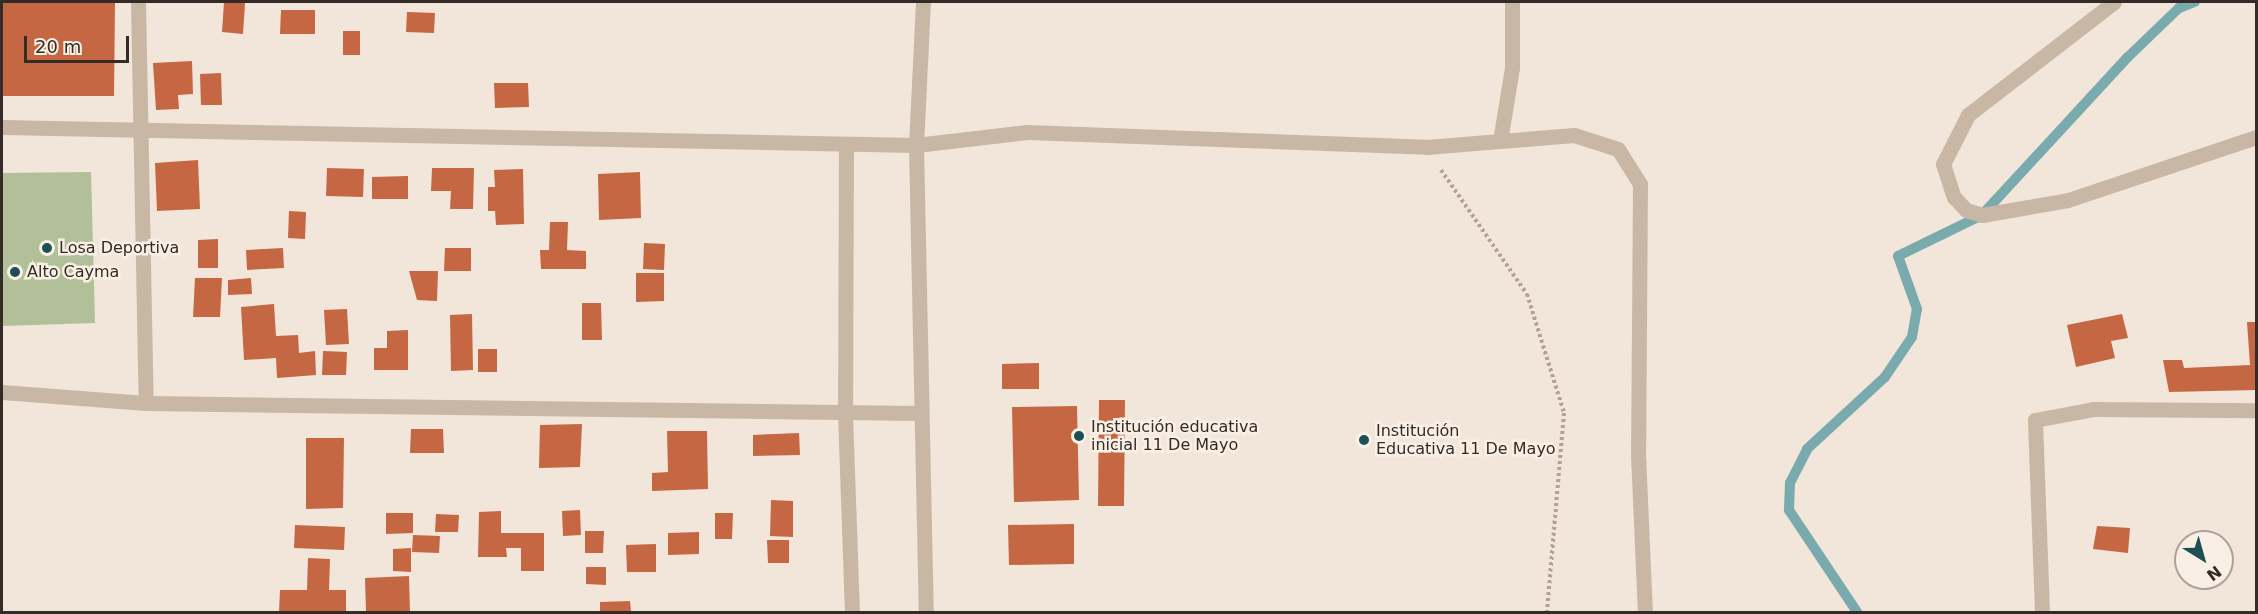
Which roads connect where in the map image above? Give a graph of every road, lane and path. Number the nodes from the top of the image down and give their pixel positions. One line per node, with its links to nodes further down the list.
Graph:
1 (138, 2): 6 (street)
2 (923, 2): 10 (street)
3 (1512, 2): 8 (street)
4 (2114, 2): 7 (street)
5 (2, 127): 6 (street)
6 (136, 129): 9 (street); 13 (street)
7 (2256, 137)
8 (1500, 141): 11 (street); 20 (street)
9 (846, 144): 10 (street); 15 (street)
10 (916, 145): 11 (street); 16 (street)
11 (1427, 147): 19 (path)
12 (2, 392): 13 (street)
13 (146, 403): 15 (street)
14 (2256, 410): 21 (street)
15 (845, 413): 16 (street); 17 (street)
16 (918, 413): 18 (street)
17 (852, 612)
18 (926, 612)
19 (1547, 612)
20 (1645, 612)
21 (2042, 612)

